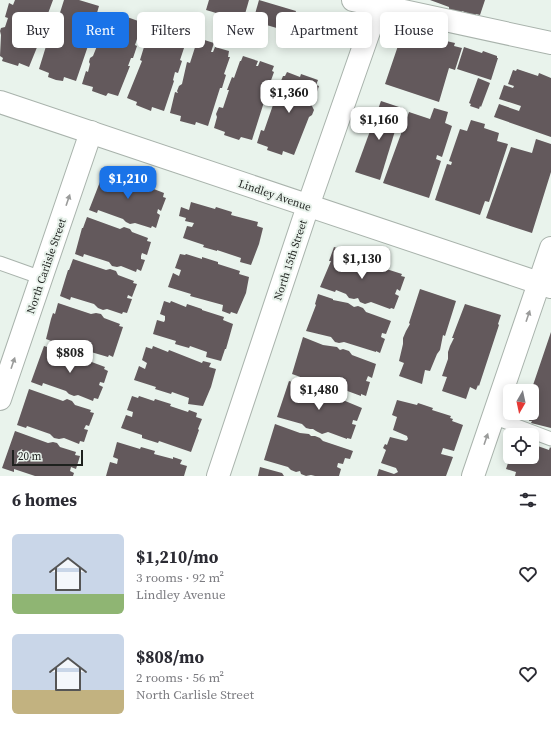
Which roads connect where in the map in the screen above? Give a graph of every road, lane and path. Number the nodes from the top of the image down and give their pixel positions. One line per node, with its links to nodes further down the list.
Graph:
1 (353, 0): 2 (street)
2 (379, 3): 3 (street); 6 (street, North 15th Street)
3 (551, 43)
4 (0, 102): 5 (street, Lindley Avenue)
5 (91, 132): 6 (street, Lindley Avenue); 9 (street, North Carlisle Street, one-way to 5)
6 (308, 206): 10 (street, Lindley Avenue); 14 (street, North 15th Street)
7 (551, 248): 10 (street)
8 (0, 263): 9 (lane)
9 (42, 278): 11 (street, North Carlisle Street, one-way to 9)
10 (545, 285): 12 (street, one-way to 10)
11 (0, 399)
12 (493, 417): 13 (lane); 15 (street, one-way to 12)
13 (551, 439)
14 (218, 476)
15 (473, 476)

